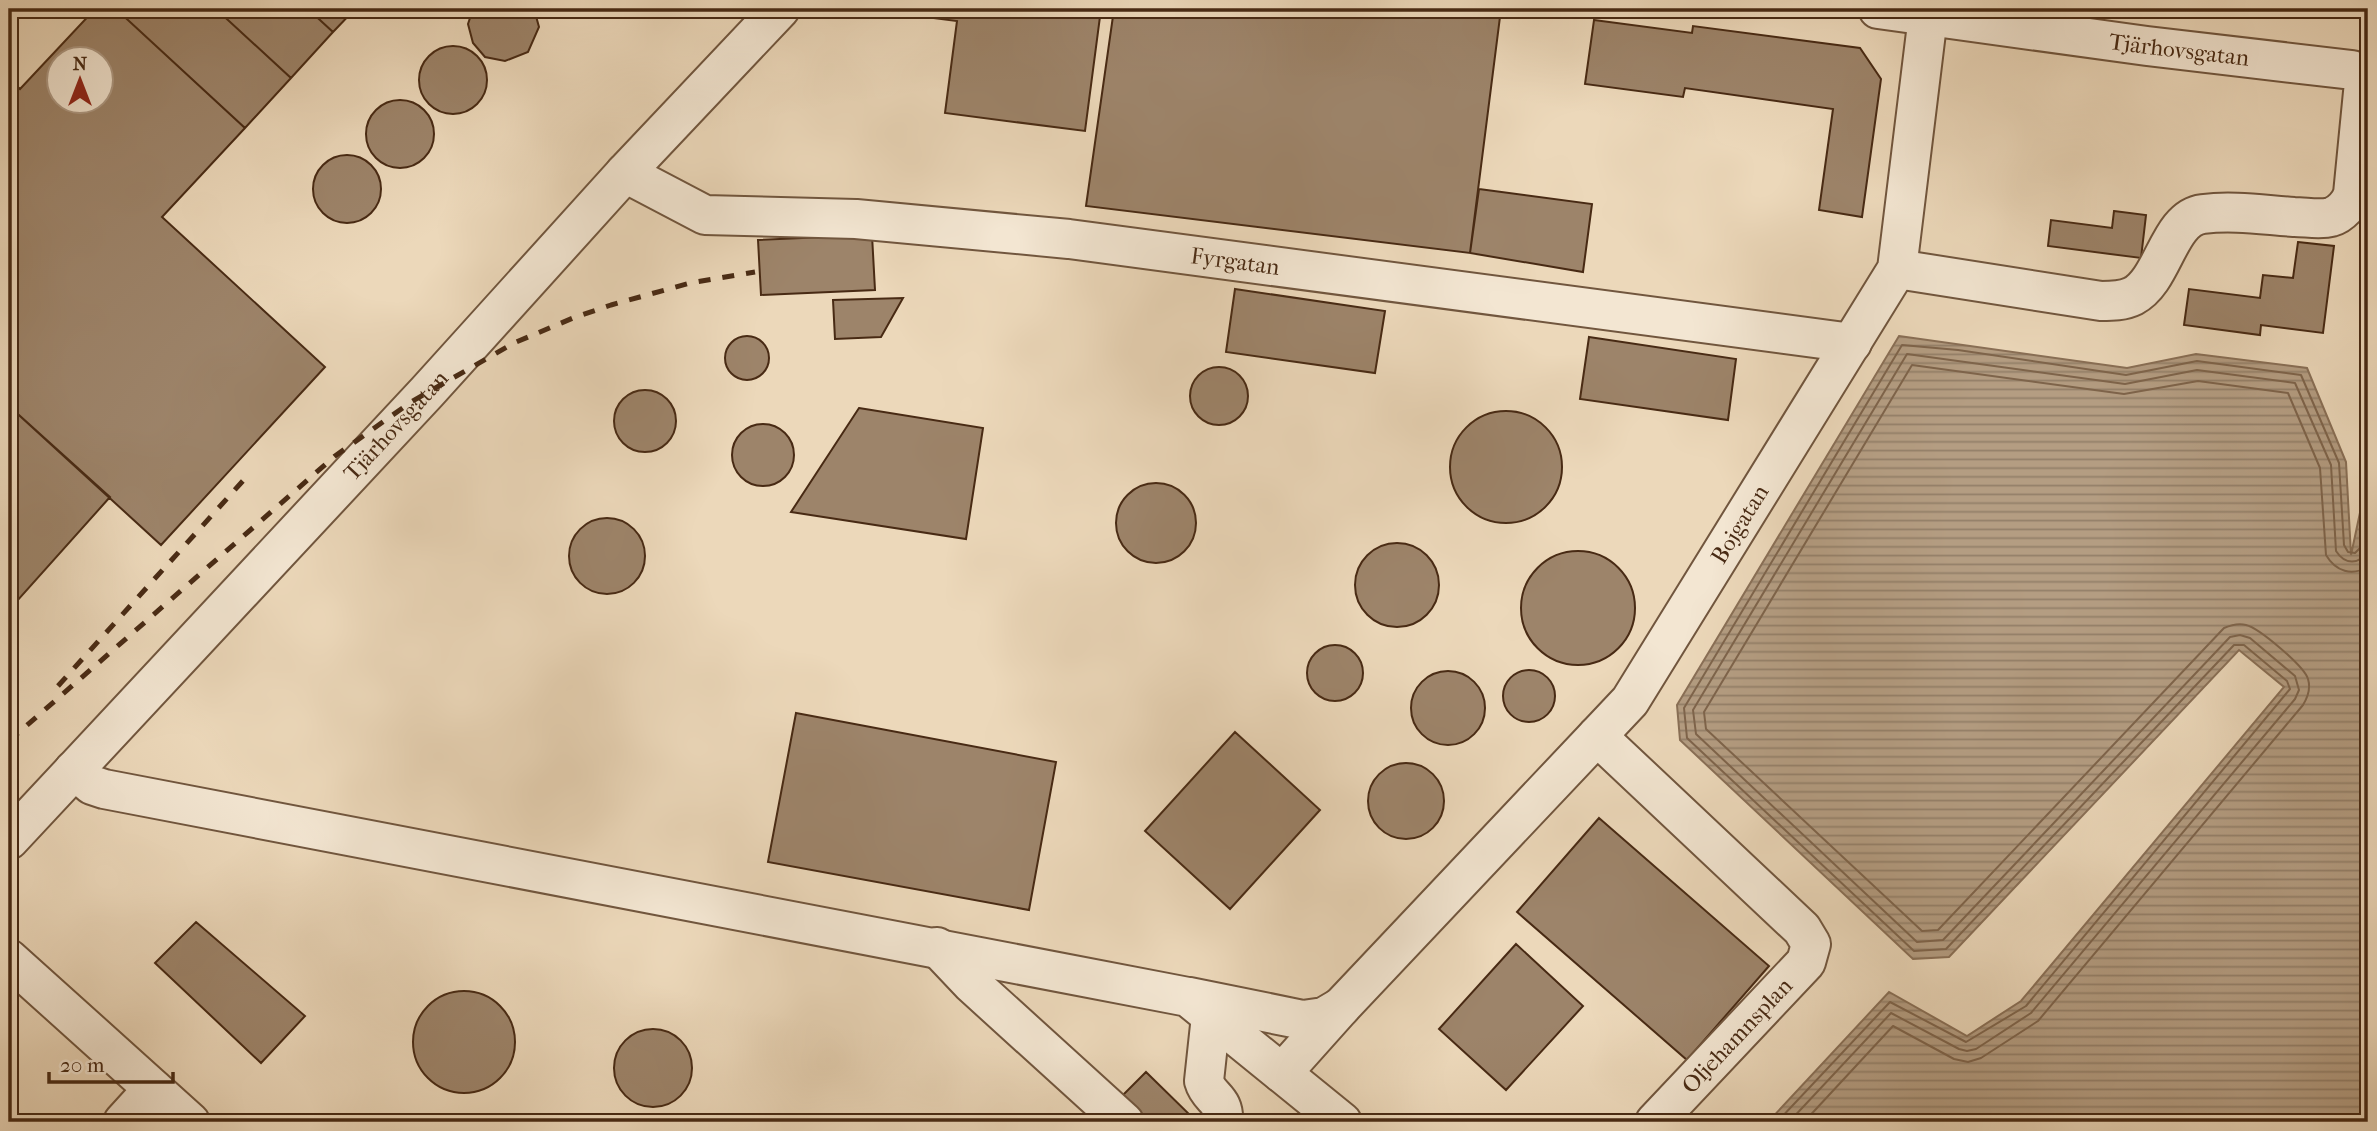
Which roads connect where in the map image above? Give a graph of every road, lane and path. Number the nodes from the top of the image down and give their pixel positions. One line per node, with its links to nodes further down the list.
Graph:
1 (780, 9): 4 (street, Tjärhovsgatan)
2 (1878, 9): 3 (street, Tjärhovsgatan)
3 (1928, 16): 5 (street, Bojgatan); 5 (street, Tjärhovsgatan)
4 (625, 173): 6 (street, Fyrgatan); 8 (street, Tjärhovsgatan)
5 (1897, 269): 6 (street, Bojgatan)
6 (1852, 344): 7 (street, Bojgatan)
7 (1598, 736): 13 (street, Bojgatan); 21 (street, Oljehamnsplan)
8 (74, 770): 9 (street, Tjärhovsgatan); 10 (street)
9 (9, 840)
10 (937, 947): 12 (street); 18 (street)
11 (9, 959): 15 (street)
12 (1199, 1007): 13 (street); 14 (street); 19 (street)
13 (1341, 1007): 14 (street, Bojgatan)
14 (1282, 1073): 20 (street)
15 (153, 1089): 16 (street); 17 (street)
16 (123, 1122)
17 (190, 1122)
18 (1124, 1122)
19 (1223, 1122)
20 (1342, 1122)
21 (1655, 1122)

